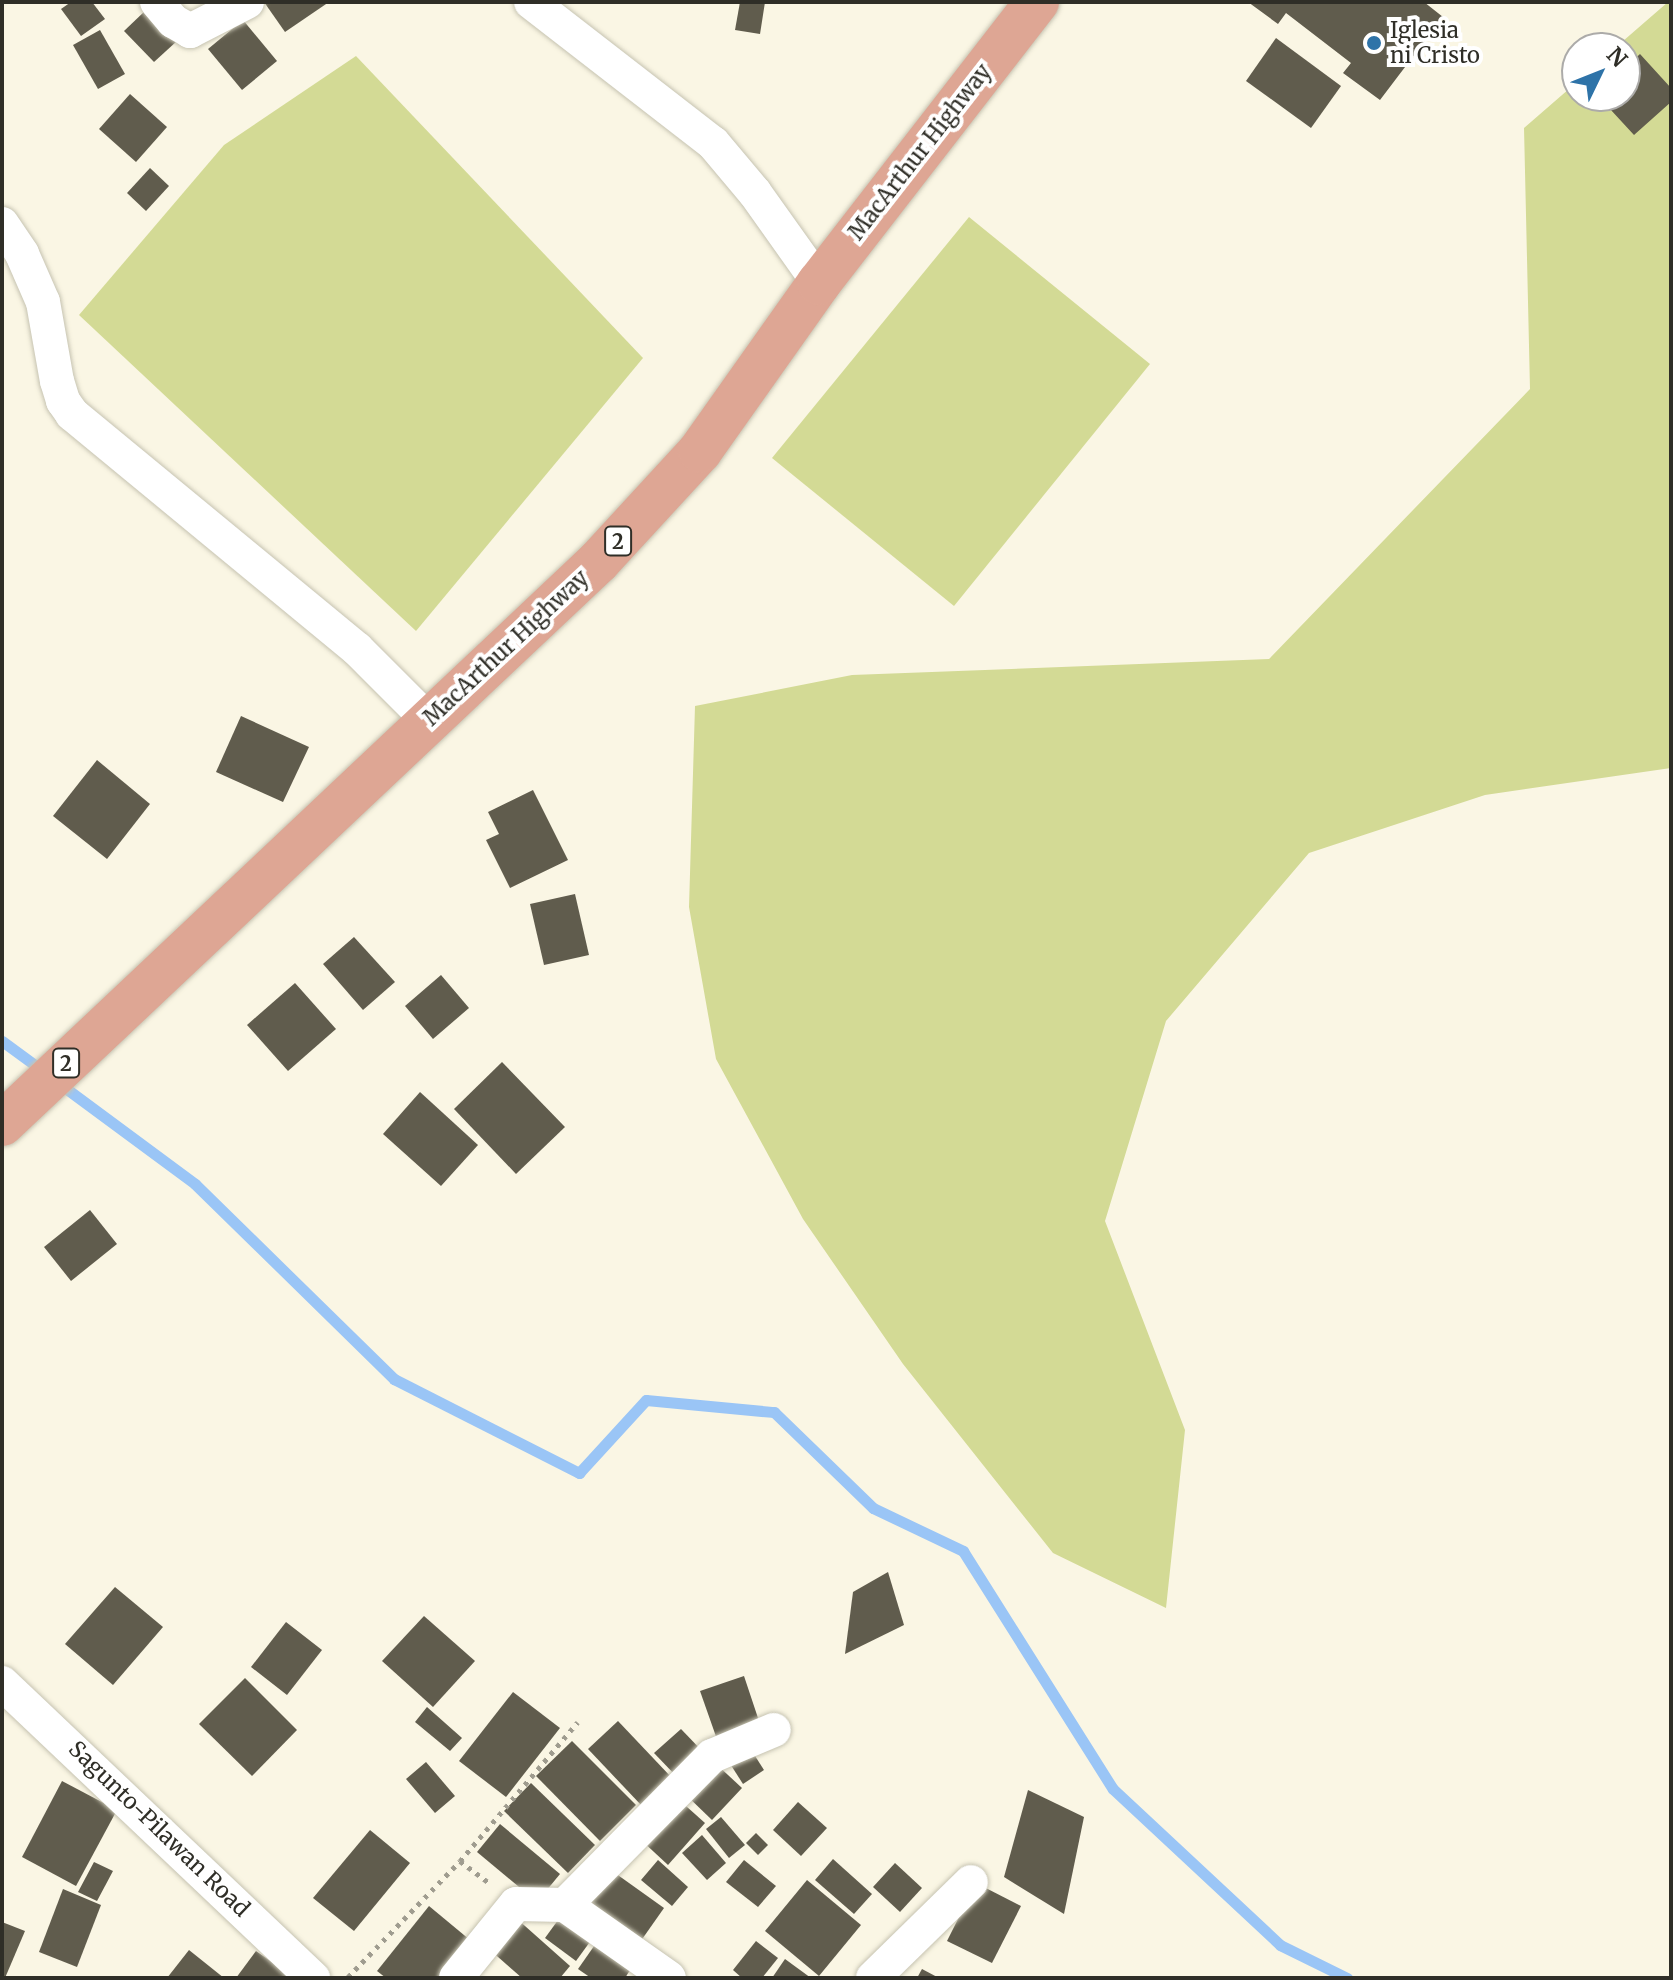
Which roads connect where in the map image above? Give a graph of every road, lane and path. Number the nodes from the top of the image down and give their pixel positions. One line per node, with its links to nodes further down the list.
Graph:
1 (157, 2): 2 (street)
2 (247, 2)
3 (531, 2): 6 (street)
4 (1037, 2): 6 (highway, MacArthur Highway / 2)
5 (2, 224): 7 (street)
6 (819, 283): 7 (highway, MacArthur Highway / 2)
7 (428, 720): 8 (highway, MacArthur Highway / 2)
8 (6, 1120)
9 (2, 1683): 14 (street, Sagunto-Pilawan Road)
10 (578, 1722): 15 (path)
11 (774, 1730): 13 (street)
12 (971, 1882): 18 (street)
13 (565, 1905): 16 (street); 17 (street)
14 (313, 1978)
15 (348, 1978)
16 (456, 1978)
17 (669, 1978)
18 (873, 1978)

